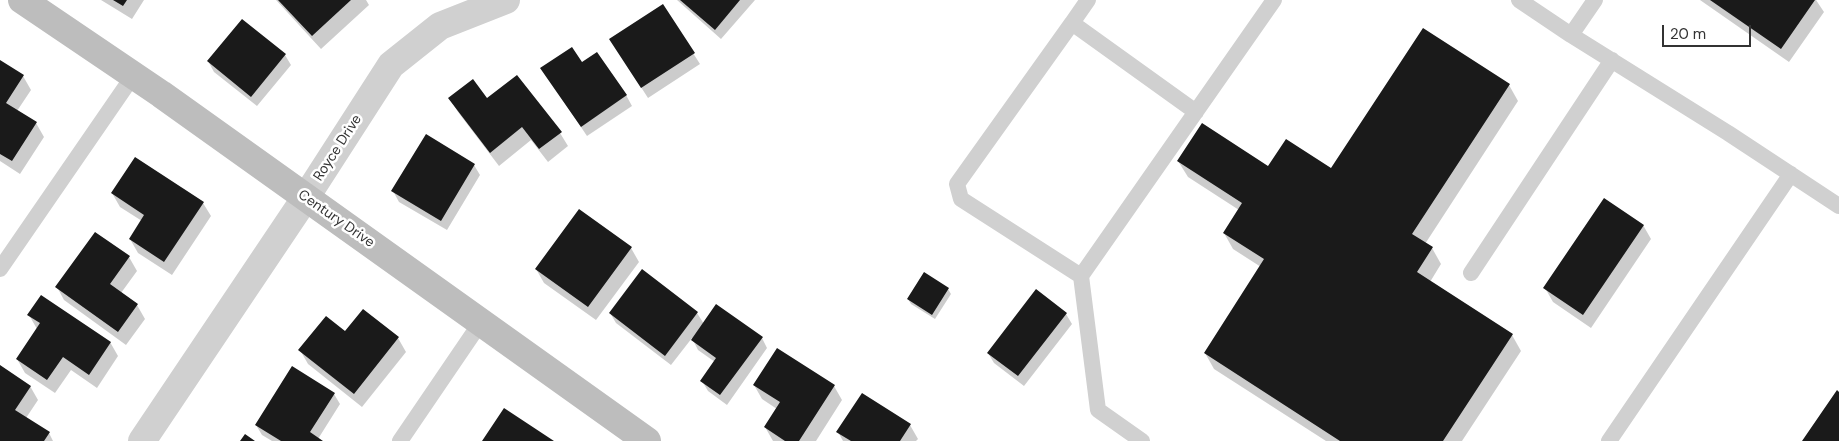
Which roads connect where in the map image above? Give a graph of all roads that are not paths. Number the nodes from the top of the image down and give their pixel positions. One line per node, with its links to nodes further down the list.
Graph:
1 (22, 0): 10 (main road, Century Drive)
2 (506, 0): 13 (street, Royce Drive)
3 (1088, 0): 7 (lane)
4 (1274, 0): 11 (lane)
5 (1519, 0): 8 (lane)
6 (1595, 0): 8 (lane)
7 (1072, 24): 11 (lane); 17 (lane)
8 (1571, 35): 9 (lane)
9 (1612, 60): 12 (lane); 16 (lane)
10 (133, 76): 13 (main road, Century Drive); 15 (lane)
11 (1196, 112): 17 (lane)
12 (1792, 174): 14 (lane); 23 (lane)
13 (306, 197): 18 (main road, Century Drive); 19 (street, Royce Drive)
14 (1839, 206)
15 (0, 269)
16 (1471, 273)
17 (1080, 276): 22 (lane)
18 (481, 322): 20 (lane); 21 (main road, Century Drive)
19 (142, 441)
20 (400, 441)
21 (648, 441)
22 (1142, 441)
23 (1609, 441)

